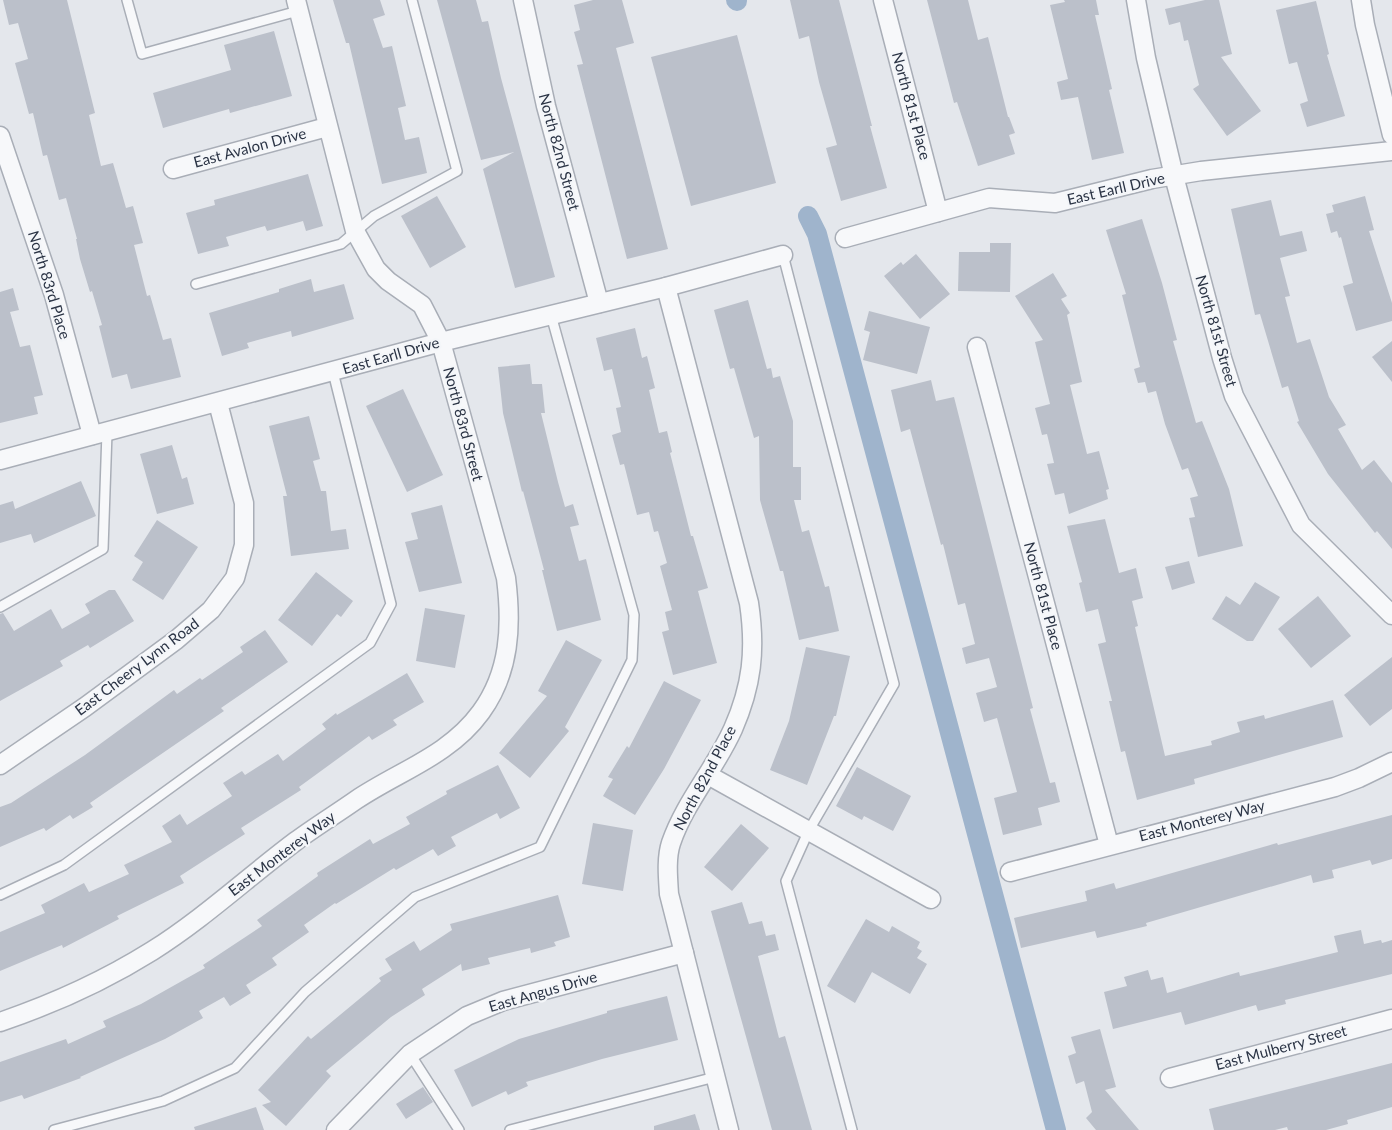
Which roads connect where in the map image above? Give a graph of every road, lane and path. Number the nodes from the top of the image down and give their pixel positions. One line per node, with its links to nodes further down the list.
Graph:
1 (127, 0): 7 (lane)
2 (412, 0): 15 (lane)
3 (523, 0): 20 (street, North 82nd Street)
4 (883, 0): 14 (street, North 81st Place)
5 (1136, 0): 13 (street, North 81st Street)
6 (1361, 0): 9 (street)
7 (297, 5): 8 (street, North 83rd Street)
8 (327, 127): 12 (street, East Avalon Drive); 15 (street, North 83rd Street)
9 (1392, 135)
10 (0, 136): 26 (street, North 83rd Place)
11 (1392, 151): 13 (street, East Earll Drive)
12 (173, 169)
13 (1174, 176): 14 (street, East Earll Drive); 29 (street, North 81st Street)
14 (938, 212): 16 (street, East Earll Drive)
15 (355, 231): 18 (lane); 22 (street, North 83rd Street)
16 (845, 238)
17 (783, 255): 19 (street, East Earll Drive); 34 (lane)
18 (196, 284)
19 (666, 286): 20 (street, East Earll Drive); 33 (street, North 82nd Place)
20 (599, 303): 21 (street, East Earll Drive)
21 (552, 315): 22 (street, East Earll Drive); 45 (lane)
22 (441, 342): 24 (street, East Earll Drive); 30 (street, North 83rd Street)
23 (977, 347): 35 (street, North 81st Place)
24 (333, 372): 25 (street, East Earll Drive); 37 (lane)
25 (218, 403): 26 (street, East Earll Drive); 32 (street, East Cheery Lynn Road)
26 (99, 433): 27 (street, East Earll Drive); 28 (lane)
27 (0, 460)
28 (0, 607)
29 (1392, 615)
30 (509, 633): 41 (street, East Monterey Way)
31 (1392, 762): 35 (street, East Monterey Way)
32 (0, 765)
33 (708, 775): 34 (street); 39 (street, North 82nd Place)
34 (809, 830): 38 (street); 50 (lane)
35 (1109, 845): 36 (street, East Monterey Way)
36 (1010, 872)
37 (0, 895)
38 (931, 898)
39 (684, 953): 42 (street, East Angus Drive); 43 (street, North 82nd Place)
40 (1392, 1019): 44 (street, East Mulberry Street)
41 (0, 1022)
42 (411, 1054): 46 (street, East Angus Drive); 47 (lane)
43 (715, 1077): 48 (lane); 49 (street, North 82nd Place)
44 (1170, 1078)
45 (54, 1130)
46 (336, 1130)
47 (459, 1130)
48 (510, 1130)
49 (729, 1130)
50 (852, 1130)

